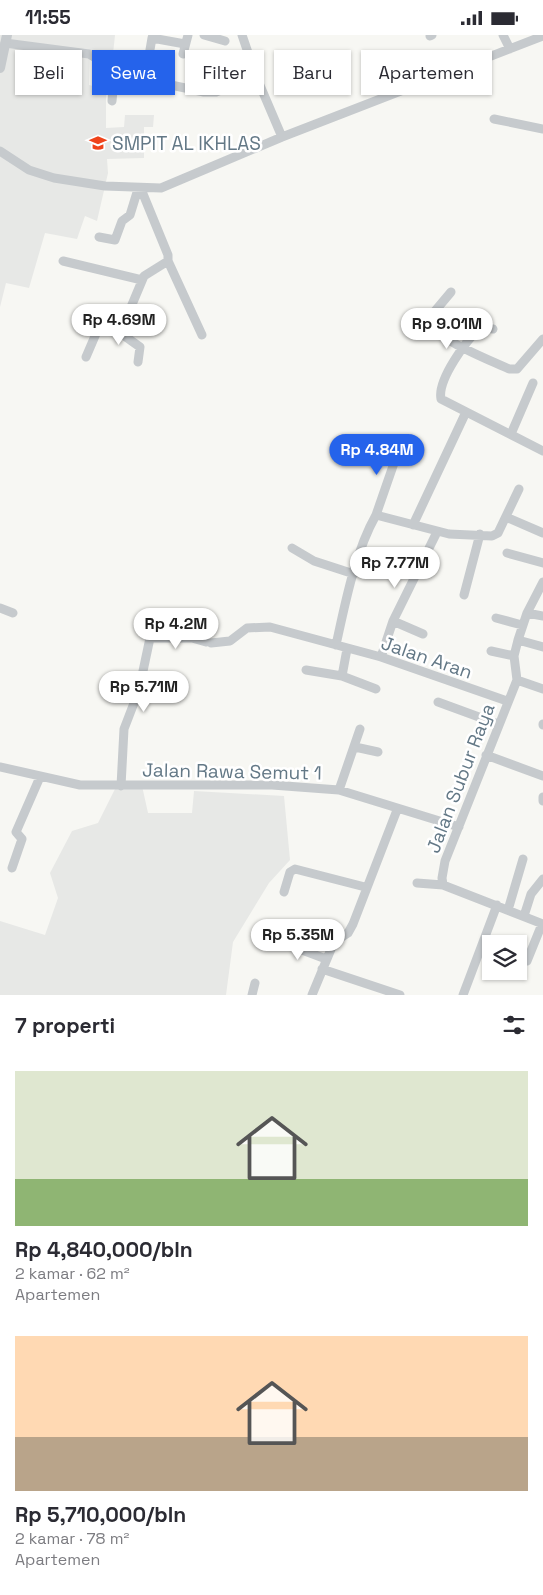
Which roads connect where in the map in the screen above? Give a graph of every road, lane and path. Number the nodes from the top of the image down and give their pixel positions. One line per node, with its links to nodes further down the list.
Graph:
1 (204, 35): 7 (street)
2 (242, 35): 10 (street)
3 (503, 35): 9 (street)
4 (543, 36): 9 (street)
5 (152, 37): 8 (street); 12 (street)
6 (6, 39): 11 (street); 14 (street)
7 (225, 41)
8 (185, 44)
9 (510, 49): 17 (street)
10 (247, 50)
11 (0, 69)
12 (185, 87)
13 (264, 95): 17 (street)
14 (112, 101)
15 (494, 119): 16 (street)
16 (543, 129)
17 (282, 137): 19 (street)
18 (0, 151): 19 (street)
19 (139, 189): 20 (street); 22 (street)
20 (99, 237)
21 (63, 261): 23 (street)
22 (168, 261): 23 (street); 27 (street)
23 (142, 280): 25 (street)
24 (451, 292): 29 (street)
25 (121, 327): 30 (street); 31 (street)
26 (493, 329): 29 (street)
27 (202, 335)
28 (543, 339): 29 (street)
29 (462, 347): 33 (street)
30 (86, 357)
31 (138, 362)
32 (533, 383): 34 (street)
33 (466, 412): 34 (street); 40 (street)
34 (511, 434): 36 (street)
35 (401, 443): 38 (street)
36 (543, 451)
37 (519, 489): 39 (street)
38 (376, 515): 40 (street); 47 (street)
39 (506, 517): 42 (street); 43 (street)
40 (413, 525): 41 (street)
41 (437, 532): 43 (street); 55 (street)
42 (543, 533)
43 (480, 535): 49 (street)
44 (292, 548): 47 (street)
45 (507, 553): 46 (street)
46 (543, 563)
47 (354, 574): 59 (street)
48 (543, 582): 52 (street)
49 (464, 595)
50 (0, 609): 51 (street)
51 (13, 613)
52 (527, 613): 53 (street); 56 (street)
53 (543, 617)
54 (496, 618): 56 (street)
55 (393, 621): 57 (street); 64 (street)
56 (522, 625): 58 (street)
57 (423, 634)
58 (518, 640): 60 (street); 63 (street)
59 (336, 645): 61 (street, Jalan Aran); 80 (street, Jalan Aran)
60 (543, 647)
61 (347, 649): 64 (street, Jalan Aran); 66 (street)
62 (490, 651): 63 (street)
63 (514, 656): 67 (street)
64 (381, 657): 70 (street, Jalan Aran)
65 (306, 670): 66 (street)
66 (342, 676): 68 (street)
67 (517, 680): 69 (street); 70 (street, Jalan Subur Raya)
68 (376, 689)
69 (543, 689)
70 (507, 701): 72 (street, Jalan Subur Raya)
71 (438, 702): 72 (street)
72 (498, 724): 76 (street, Jalan Subur Raya)
73 (360, 729): 74 (street)
74 (355, 747): 75 (street); 81 (street)
75 (378, 752)
76 (486, 755): 78 (street); 85 (street, Jalan Subur Raya)
77 (0, 767): 79 (street, Jalan Rawa Semut 1)
78 (543, 776)
79 (40, 777): 80 (street, Jalan Rawa Semut 1); 87 (street)
80 (121, 786): 81 (street, Jalan Rawa Semut 1)
81 (339, 790): 84 (street, Jalan Rawa Semut 1)
82 (543, 797): 83 (street)
83 (543, 801)
84 (397, 809): 85 (street, Jalan Rawa Semut 1); 91 (street)
85 (459, 827): 90 (street, Jalan Subur Raya)
86 (524, 859): 94 (street)
87 (12, 869)
88 (543, 879): 95 (street)
89 (417, 883): 90 (street)
90 (443, 885): 93 (street)
91 (365, 887): 92 (street); 98 (street)
92 (284, 893)
93 (497, 905): 94 (street); 105 (street)
94 (508, 910): 95 (street)
95 (524, 916): 96 (street)
96 (542, 924): 99 (street)
97 (278, 941): 98 (street)
98 (326, 959): 100 (street)
99 (527, 959)
100 (322, 969): 103 (street); 104 (street)
101 (255, 983): 102 (street)
102 (252, 995)
103 (312, 995)
104 (400, 995)
105 (463, 995)

